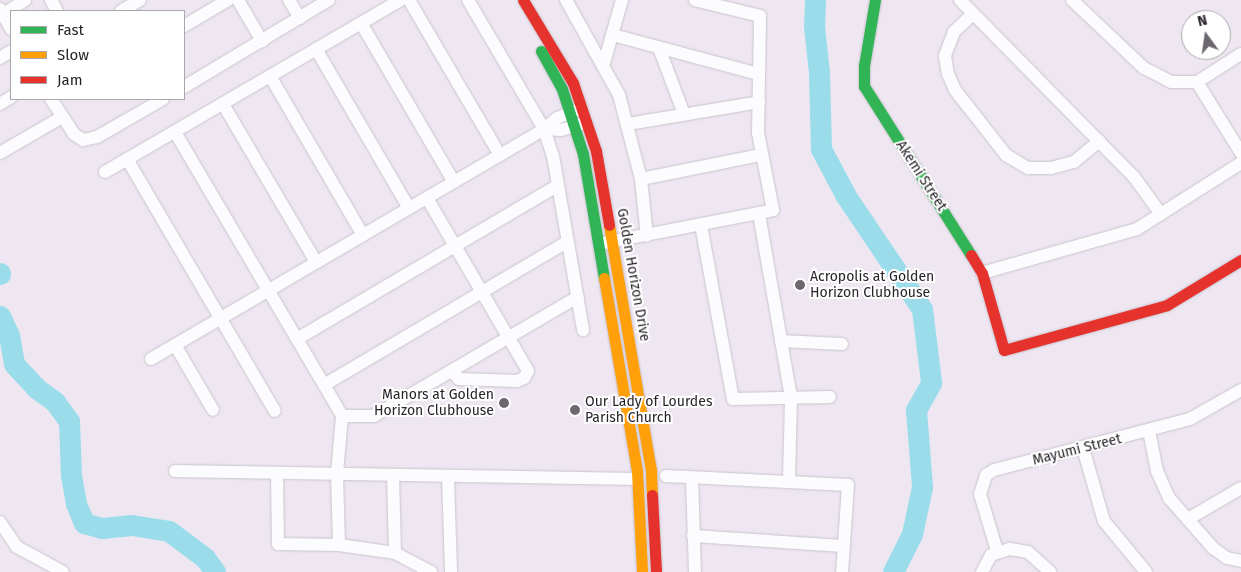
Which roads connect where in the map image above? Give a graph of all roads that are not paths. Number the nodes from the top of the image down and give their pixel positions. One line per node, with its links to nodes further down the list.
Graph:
1 (25, 0): 19 (street)
2 (140, 0): 18 (street)
3 (228, 0): 23 (street)
4 (238, 0): 26 (street)
5 (289, 0): 21 (street)
6 (329, 0): 21 (street)
7 (400, 0): 22 (street)
8 (409, 0): 50 (street)
9 (468, 0): 45 (street)
10 (509, 0): 39 (street, Golden Horizon Drive)
11 (523, 0): 39 (street, Golden Horizon Drive)
12 (566, 0): 30 (street)
13 (622, 0): 25 (street)
14 (695, 0): 31 (street)
15 (876, 0): 71 (street, Akemi Street)
16 (960, 0): 20 (street)
17 (1072, 0): 33 (street)
18 (123, 10)
19 (1, 11): 24 (street)
20 (973, 14): 47 (street); 47 (street)
21 (300, 18): 26 (street)
22 (360, 23): 28 (street); 56 (street)
23 (185, 25)
24 (10, 27)
25 (613, 35): 27 (street); 30 (street)
26 (262, 41): 34 (street)
27 (659, 48): 31 (street); 40 (street)
28 (316, 49): 32 (street); 59 (street)
29 (1241, 54): 33 (street)
30 (604, 63): 43 (street)
31 (759, 74): 37 (street)
32 (270, 76): 38 (street); 63 (street)
33 (1197, 82): 49 (street)
34 (185, 86)
35 (55, 100): 41 (street)
36 (161, 100): 41 (street)
37 (758, 102): 40 (street); 51 (street)
38 (223, 104): 46 (street); 70 (street)
39 (578, 110): 42 (street, Golden Horizon Drive); 44 (street, Golden Horizon Drive); 45 (street)
40 (684, 114): 43 (street)
41 (62, 117): 48 (street)
42 (588, 121): 44 (street); 66 (street, Golden Horizon Drive)
43 (628, 124): 55 (street)
44 (575, 125): 45 (street); 67 (street, Golden Horizon Drive)
45 (544, 130): 50 (street); 57 (street)
46 (175, 132): 52 (street); 72 (street)
47 (1099, 141): 61 (street)
48 (0, 153)
49 (1241, 153)
50 (500, 155): 56 (street)
51 (760, 155): 55 (street); 60 (street)
52 (127, 159): 54 (street); 75 (street)
53 (1241, 163): 61 (street)
54 (105, 172)
55 (640, 179): 64 (street)
56 (454, 182): 58 (street)
57 (558, 185): 65 (street); 68 (street)
58 (427, 198): 59 (street); 68 (street)
59 (409, 208): 63 (street)
60 (759, 214): 62 (street); 79 (street)
61 (1161, 214): 71 (street)
62 (701, 225): 64 (street); 86 (street)
63 (363, 235): 70 (street)
64 (647, 236): 66 (street)
65 (568, 241): 73 (street); 74 (street)
66 (613, 242): 67 (street); 115 (street, Golden Horizon Drive)
67 (599, 244): 100 (street, Golden Horizon Drive)
68 (455, 246): 73 (street); 78 (street)
69 (1241, 260): 71 (street, Akemi Street)
70 (316, 262): 72 (street)
71 (982, 273)
72 (268, 291): 75 (street); 78 (street)
73 (482, 292): 77 (street); 84 (street)
74 (578, 297): 76 (street); 77 (street)
75 (220, 318): 81 (street); 89 (street)
76 (584, 330)
77 (508, 338): 83 (street); 83 (street)
78 (297, 339): 84 (street)
79 (781, 341): 80 (street); 86 (street)
80 (842, 344)
81 (175, 345): 82 (street); 88 (street)
82 (151, 359)
83 (452, 371): 90 (street)
84 (324, 385): 90 (street)
85 (1241, 390): 91 (street, Mayumi Street)
86 (792, 398): 87 (street); 101 (street)
87 (830, 398)
88 (213, 410)
89 (275, 411)
90 (342, 416): 95 (street)
91 (1149, 431): 92 (street, Mayumi Street); 103 (street)
92 (1084, 448): 108 (street, Mayumi Street); 120 (street)
93 (175, 471): 94 (street)
94 (277, 473): 95 (street); 106 (street)
95 (337, 474): 96 (street); 106 (street)
96 (393, 475): 97 (street); 109 (street)
97 (448, 476): 100 (street); 113 (street)
98 (666, 476): 99 (street)
99 (692, 478): 101 (street); 105 (street)
100 (637, 479): 114 (street, Golden Horizon Drive)
101 (789, 482): 107 (street)
102 (1241, 488): 103 (street)
103 (1188, 519): 110 (street)
104 (0, 522): 111 (street)
105 (693, 536): 107 (street); 116 (street)
106 (339, 545): 109 (street)
107 (844, 546): 117 (street)
108 (997, 551): 118 (street); 119 (street)
109 (395, 553): 112 (street)
110 (1241, 561)
111 (63, 572)
112 (431, 572)
113 (451, 572)
114 (642, 572)
115 (656, 572)
116 (695, 572)
117 (842, 572)
118 (982, 572)
119 (1050, 572)
120 (1146, 572)

